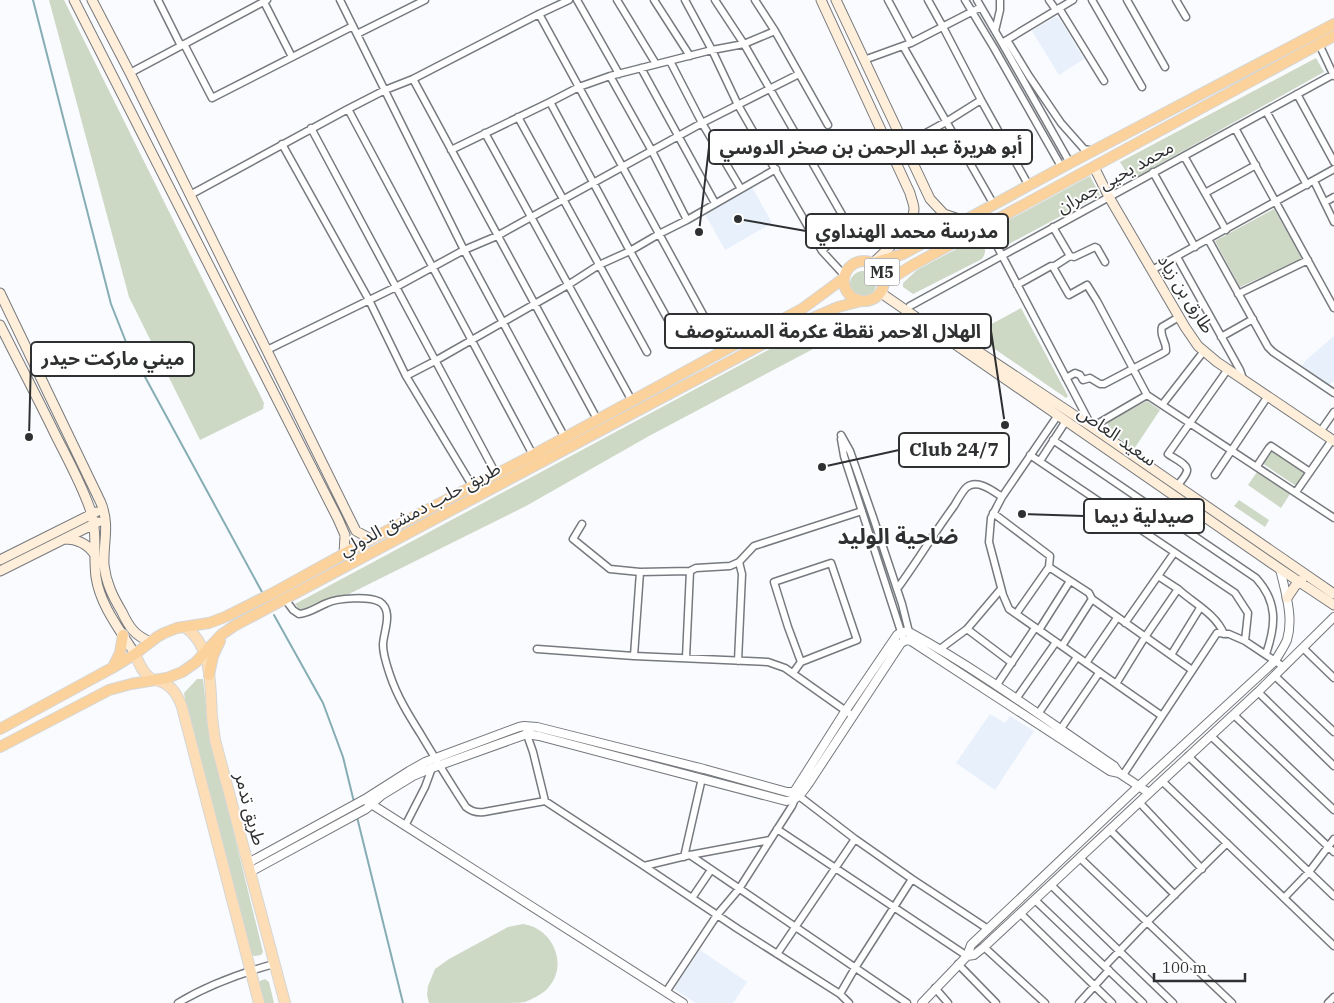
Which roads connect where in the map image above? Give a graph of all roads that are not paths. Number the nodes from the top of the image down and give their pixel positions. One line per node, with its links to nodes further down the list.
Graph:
1 (74, 0): 198 (main road)
2 (92, 0): 54 (main road)
3 (158, 0): 44 (street)
4 (248, 0): 28 (street)
5 (340, 0): 34 (street)
6 (425, 0): 38 (street)
7 (569, 0): 31 (street)
8 (577, 0): 55 (street)
9 (617, 0): 51 (street)
10 (654, 0): 47 (street)
11 (685, 0): 46 (street)
12 (715, 0): 42 (street)
13 (755, 0): 36 (street)
14 (821, 0): 126 (main road)
15 (836, 0): 49 (main road)
16 (888, 0): 41 (street)
17 (928, 0): 35 (street)
18 (965, 0): 30 (street)
19 (977, 0): 27 (street)
20 (1000, 0): 37 (street)
21 (1049, 0): 29 (street)
22 (1073, 0): 29 (street)
23 (1092, 0): 62 (street)
24 (1127, 0): 52 (street)
25 (1176, 0): 32 (street)
26 (266, 1): 28 (street); 48 (street)
27 (981, 7): 30 (street); 37 (street)
28 (252, 8): 44 (street)
29 (1058, 9): 40 (street); 60 (street)
30 (972, 12): 35 (street); 86 (street)
31 (539, 14): 59 (street); 61 (street)
32 (1186, 18)
33 (1334, 24): 83 (highway)
34 (353, 26): 38 (street); 48 (street)
35 (943, 27): 41 (street); 66 (street)
36 (774, 31): 42 (street); 56 (street)
37 (995, 31): 40 (street)
38 (357, 34): 63 (street)
39 (1334, 36): 43 (highway)
40 (1005, 41): 83 (street); 86 (street)
41 (911, 43): 45 (street)
42 (744, 44): 46 (street); 64 (street)
43 (1319, 44): 57 (street); 89 (highway)
44 (182, 45): 48 (street); 54 (street)
45 (904, 46): 49 (street); 72 (street)
46 (712, 50): 47 (street); 68 (street)
47 (690, 56): 50 (street)
48 (292, 57)
49 (864, 60): 80 (main road)
50 (670, 61): 51 (street); 73 (street)
51 (656, 64): 53 (street)
52 (1165, 67)
53 (641, 68): 55 (street); 78 (street)
54 (130, 73): 99 (main road)
55 (619, 74): 58 (street)
56 (799, 74): 64 (street); 74 (street)
57 (1334, 75): 65 (street, محمد يحيى جمران)
58 (610, 76): 61 (street); 82 (street)
59 (412, 79): 63 (street); 81 (street)
60 (1104, 81)
61 (579, 86): 67 (street); 88 (street)
62 (1142, 87)
63 (385, 90): 69 (street); 118 (street)
64 (770, 90): 68 (street); 120 (street)
65 (1296, 94): 70 (street, محمد يحيى جمران); 85 (street)
66 (981, 100): 72 (street); 96 (street)
67 (550, 102): 71 (street); 94 (street)
68 (738, 106): 73 (street); 90 (street)
69 (348, 109): 75 (street); 129 (street)
70 (1266, 111): 76 (street, محمد يحيى جمران); 95 (street)
71 (518, 117): 77 (street); 102 (street)
72 (946, 122): 80 (street); 106 (street)
73 (702, 123): 78 (street); 97 (street)
74 (828, 125)
75 (311, 128): 79 (street); 134 (street)
76 (1235, 128): 84 (street, محمد يحيى جمران); 87 (street)
77 (485, 133): 81 (street); 107 (street)
78 (678, 136): 82 (street); 105 (street)
79 (282, 144): 99 (street); 138 (street)
80 (904, 145): 109 (main road)
81 (451, 150): 115 (street)
82 (652, 151): 88 (street); 108 (street)
83 (1093, 151): 86 (highway)
84 (1184, 156): 92 (street, محمد يحيى جمران); 98 (street)
85 (1334, 162)
86 (1066, 165): 96 (highway)
87 (1256, 165): 98 (street); 103 (street)
88 (622, 167): 94 (street); 114 (street)
89 (1094, 167): 100 (main road, طارق بن زياد); 111 (highway)
90 (776, 169): 97 (street); 120 (street)
91 (1334, 170): 93 (street)
92 (1153, 172): 100 (street, محمد يحيى جمران); 117 (street)
93 (1314, 181): 95 (street); 104 (street)
94 (594, 182): 102 (street); 119 (street)
95 (1307, 185): 103 (street)
96 (1029, 186): 106 (highway)
97 (741, 189): 105 (street)
98 (1205, 193): 113 (street)
99 (190, 196): 150 (main road)
100 (1109, 196): 112 (street, محمد يحيى جمران); 130 (main road, طارق بن زياد)
101 (1334, 197): 104 (street)
102 (563, 199): 107 (street); 127 (street)
103 (1276, 202): 113 (street); 124 (street)
104 (1325, 202): 110 (street)
105 (715, 203): 108 (street)
106 (994, 205): 109 (highway)
107 (531, 217): 115 (street); 132 (street)
108 (686, 220): 114 (street)
109 (964, 221): 126 (highway)
110 (1334, 222)
111 (986, 225): 121 (street); 135 (highway)
112 (1053, 227): 121 (street, محمد يحيى جمران); 122 (street)
113 (1226, 230): 116 (street)
114 (658, 234): 119 (street); 151 (street)
115 (497, 236): 118 (street); 140 (street)
116 (1208, 239): 117 (street); 137 (street)
117 (1195, 247): 123 (street)
118 (464, 250): 129 (street); 145 (street)
119 (630, 251): 127 (street); 147 (street)
120 (822, 251): 131 (street)
121 (1001, 256): 133 (street); 141 (street, محمد يحيى جمران)
122 (1070, 256): 125 (street); 128 (street)
123 (1177, 256): 130 (street); 148 (street)
124 (1308, 260): 137 (street); 142 (street)
125 (1105, 262)
126 (873, 263): 131 (highway, M5); 135 (highway, M5)
127 (599, 265): 132 (street); 153 (street)
128 (1052, 267): 133 (street); 155 (street)
129 (433, 268): 134 (street); 149 (street)
130 (1152, 270): 143 (main road, طارق بن زياد)
131 (845, 277): 139 (highway, M5); 151 (highway, طريق حلب دمشق الدولي)
132 (568, 284): 140 (street); 163 (street)
133 (1017, 285): 158 (street)
134 (396, 287): 138 (street); 154 (street)
135 (883, 288): 139 (highway, M5); 141 (main road); 166 (main road, سعيد العاص)
136 (0, 293): 189 (main road)
137 (1238, 294): 144 (street)
138 (369, 300): 150 (street); 157 (street)
139 (861, 301): 216 (highway, طريق حلب دمشق الدولي)
140 (534, 304): 145 (street); 167 (street)
141 (910, 306): 170 (main road)
142 (1334, 308)
143 (1179, 317): 152 (main road, طارق بن زياد); 155 (street)
144 (1253, 319): 148 (street); 160 (street)
145 (502, 322): 149 (street); 172 (street)
146 (0, 325): 187 (main road)
147 (677, 336)
148 (1221, 337): 159 (street)
149 (471, 339): 154 (street); 176 (street)
150 (267, 350): 196 (main road)
151 (723, 351): 163 (highway, طريق حلب دمشق الدولي)
152 (1204, 351): 156 (main road, طارق بن زياد); 164 (street)
153 (647, 352)
154 (435, 361): 157 (street); 181 (street)
155 (1133, 368): 158 (street); 161 (street)
156 (1228, 369): 159 (main road, طارق بن زياد); 169 (street)
157 (406, 376): 184 (street)
158 (1066, 378): 170 (street)
159 (1242, 379): 162 (main road, طارق بن زياد)
160 (1334, 392)
161 (1147, 395): 164 (street); 170 (street)
162 (1268, 396): 171 (main road, طارق بن زياد); 175 (street)
163 (632, 401): 167 (highway, طريق حلب دمشق الدولي)
164 (1162, 405): 169 (street)
165 (1334, 412): 171 (street)
166 (1058, 415): 168 (main road, سعيد العاص); 177 (street)
167 (597, 419): 172 (highway, طريق حلب دمشق الدولي)
168 (1066, 421): 173 (street); 203 (main road, سعيد العاص)
169 (1190, 422): 175 (street); 183 (street)
170 (1092, 427): 183 (main road)
171 (1320, 432): 174 (main road, طارق بن زياد)
172 (565, 438): 176 (highway, طريق حلب دمشق الدولي)
173 (1053, 440): 178 (street); 241 (street)
174 (1333, 441): 180 (street)
175 (1232, 451): 179 (street); 182 (street)
176 (533, 455): 181 (highway, طريق حلب دمشق الدولي)
177 (1030, 455): 178 (street); 186 (street)
178 (1040, 461): 197 (street)
179 (1257, 466): 180 (street); 185 (street)
180 (1310, 472): 185 (street)
181 (496, 474): 184 (highway, طريق حلب دمشق الدولي)
182 (1216, 475)
183 (1177, 486): 208 (main road)
184 (473, 487): 196 (highway, طريق حلب دمشق الدولي)
185 (1296, 492): 191 (street)
186 (1002, 497): 190 (street); 211 (street)
187 (88, 503): 192 (main road); 193 (main road)
188 (862, 511): 201 (street); 211 (street); 228 (street)
189 (104, 513): 192 (main road); 234 (main road)
190 (993, 513): 202 (street); 212 (street)
191 (1334, 518)
192 (93, 519): 193 (main road); 195 (main road); 199 (main road)
193 (78, 521): 200 (main road)
194 (582, 524): 206 (street)
195 (64, 539): 199 (main road); 204 (main road)
196 (371, 540): 198 (highway, طريق حلب دمشق الدولي)
197 (1174, 553): 207 (street); 233 (street)
198 (344, 554): 224 (highway, طريق حلب دمشق الدولي)
199 (95, 555): 230 (main road)
200 (0, 560)
201 (739, 562): 205 (street); 246 (street)
202 (1049, 567): 209 (street); 220 (street)
203 (1280, 569): 210 (main road, سعيد العاص); 215 (street)
204 (0, 571)
205 (690, 571): 206 (street); 245 (street)
206 (640, 572): 243 (street)
207 (1158, 576): 213 (street); 223 (street)
208 (1309, 577): 210 (main road); 214 (main road)
209 (1070, 580): 217 (street); 226 (street)
210 (1299, 582): 215 (main road); 218 (main road, سعيد العاص)
211 (897, 589): 228 (street)
212 (1001, 589): 220 (street); 225 (street)
213 (1178, 589): 219 (street); 231 (street)
214 (1334, 594)
215 (1287, 598): 247 (street)
216 (285, 599): 227 (highway, طريق حلب دمشق الدولي); 277 (street)
217 (1092, 599): 221 (street); 235 (street)
218 (1334, 605)
219 (1200, 608): 229 (street); 242 (street)
220 (1016, 614): 226 (street)
221 (1117, 618): 223 (street); 250 (street)
222 (1333, 620): 237 (street)
223 (1125, 623): 231 (street)
224 (185, 627): 234 (highway, طريق حلب دمشق الدولي); 239 (main road, طريق تدمر)
225 (967, 629): 238 (street); 249 (street)
226 (1037, 629): 235 (street); 249 (street)
227 (227, 630): 239 (highway, طريق حلب دمشق الدولي); 256 (highway)
228 (905, 632): 232 (street); 238 (street); 264 (street)
229 (1224, 634): 233 (street); 253 (street)
230 (123, 635): 240 (main road); 252 (highway)
231 (1145, 637): 242 (street); 260 (street)
232 (907, 641): 267 (street); 280 (street)
233 (1245, 641): 241 (street)
234 (150, 642): 240 (highway, طريق حلب دمشق الدولي)
235 (1059, 644): 244 (street); 263 (street)
236 (537, 648): 243 (street)
237 (1303, 648): 251 (street); 258 (street)
238 (940, 649): 261 (street)
239 (204, 653): 256 (main road, طريق تدمر); 259 (highway, طريق حلب دمشق الدولي)
240 (135, 654): 252 (highway, طريق حلب دمشق الدولي); 259 (main road)
241 (1266, 654): 247 (street)
242 (1170, 655): 253 (street)
243 (634, 656): 245 (street)
244 (1077, 657): 250 (street); 265 (street)
245 (686, 658): 246 (street)
246 (738, 661): 255 (street)
247 (1275, 661): 251 (street); 283 (street)
248 (801, 662): 248 (street); 255 (street)
249 (1012, 663): 261 (street)
250 (1086, 663): 254 (street)
251 (1284, 667): 257 (street)
252 (112, 668): 270 (highway, طريق حلب دمشق الدولي)
253 (1192, 670): 268 (street)
254 (1099, 672): 260 (street); 271 (street)
255 (793, 673): 264 (street)
256 (209, 675): 302 (main road, طريق تدمر)
257 (1275, 676): 262 (street); 272 (street)
258 (1334, 678)
259 (154, 680): 275 (highway, طريق حلب دمشق الدولي); 330 (main road)
260 (1116, 684): 268 (street)
261 (996, 686): 263 (street)
262 (1258, 692): 266 (street); 279 (street)
263 (1016, 699): 265 (street)
264 (846, 710): 267 (street); 285 (street)
265 (1038, 714): 271 (street)
266 (1234, 715): 274 (street); 289 (street)
267 (853, 716): 285 (street)
268 (1162, 716): 280 (street)
269 (524, 726): 273 (street); 277 (street); 285 (street)
270 (0, 729)
271 (1060, 730): 280 (street)
272 (1334, 732)
273 (527, 734): 278 (street); 281 (street); 287 (street)
274 (1211, 736): 276 (street); 297 (street)
275 (0, 747)
276 (1188, 756): 282 (street); 306 (street)
277 (435, 758): 278 (street); 286 (street)
278 (436, 766): 286 (street); 287 (street); 290 (street)
279 (1334, 766)
280 (1121, 774): 283 (street)
281 (702, 778): 285 (street); 299 (street)
282 (1162, 781): 284 (street); 296 (street)
283 (1139, 786): 284 (street); 320 (street)
284 (1149, 793): 288 (street)
285 (796, 796): 291 (street); 293 (street)
286 (368, 802): 290 (street); 302 (street)
287 (545, 802): 301 (street)
288 (1139, 802): 292 (street); 304 (street)
289 (1334, 810)
290 (405, 826): 333 (street)
291 (777, 830): 295 (street); 303 (street)
292 (1110, 830): 300 (street); 310 (street)
293 (855, 839): 303 (street); 307 (street)
294 (1334, 839): 297 (street)
295 (770, 840): 299 (street); 309 (street)
296 (1227, 843): 304 (street); 313 (street)
297 (1329, 847): 298 (street); 306 (street)
298 (1334, 852)
299 (687, 856): 301 (street); 305 (street)
300 (1080, 858): 308 (street); 318 (street)
301 (644, 866): 312 (street)
302 (249, 867): 326 (main road, طريق تدمر)
303 (836, 868): 315 (street); 319 (street)
304 (1202, 868): 310 (street)
305 (711, 870): 309 (street); 312 (street)
306 (1309, 872): 311 (street); 313 (street)
307 (912, 880): 315 (street); 320 (street)
308 (1051, 885): 314 (street); 323 (street)
309 (739, 889): 317 (street); 319 (street)
310 (1176, 895): 318 (street)
311 (1334, 896)
312 (692, 898): 317 (street)
313 (1284, 898): 321 (street)
314 (1036, 900): 316 (street); 329 (street)
315 (895, 907): 325 (street); 328 (street)
316 (1020, 914): 322 (street); 331 (street)
317 (717, 915): 324 (street); 333 (street)
318 (1147, 922): 323 (street); 350 (street)
319 (795, 928): 324 (street); 328 (street)
320 (988, 929): 325 (street)
321 (1334, 946)
322 (984, 947): 325 (street); 345 (street)
323 (1119, 951): 329 (street); 349 (street)
324 (777, 954): 334 (street)
325 (967, 956): 327 (street)
326 (274, 964): 330 (street); 338 (main road, طريق تدمر)
327 (958, 964): 332 (street); 344 (street)
328 (855, 968): 334 (street); 341 (street)
329 (1107, 968): 331 (street); 348 (street)
330 (250, 970): 336 (street); 337 (main road)
331 (1094, 986): 346 (street); 347 (street)
332 (935, 988): 342 (street); 343 (street)
333 (666, 992): 339 (street)
334 (840, 994): 340 (street)
335 (1334, 997): 351 (street)
336 (178, 1003)
337 (259, 1003)
338 (285, 1003)
339 (683, 1003)
340 (849, 1003)
341 (907, 1003)
342 (922, 1003)
343 (948, 1003)
344 (996, 1003)
345 (1045, 1003)
346 (1079, 1003)
347 (1112, 1003)
348 (1143, 1003)
349 (1173, 1003)
350 (1232, 1003)
351 (1328, 1003)

